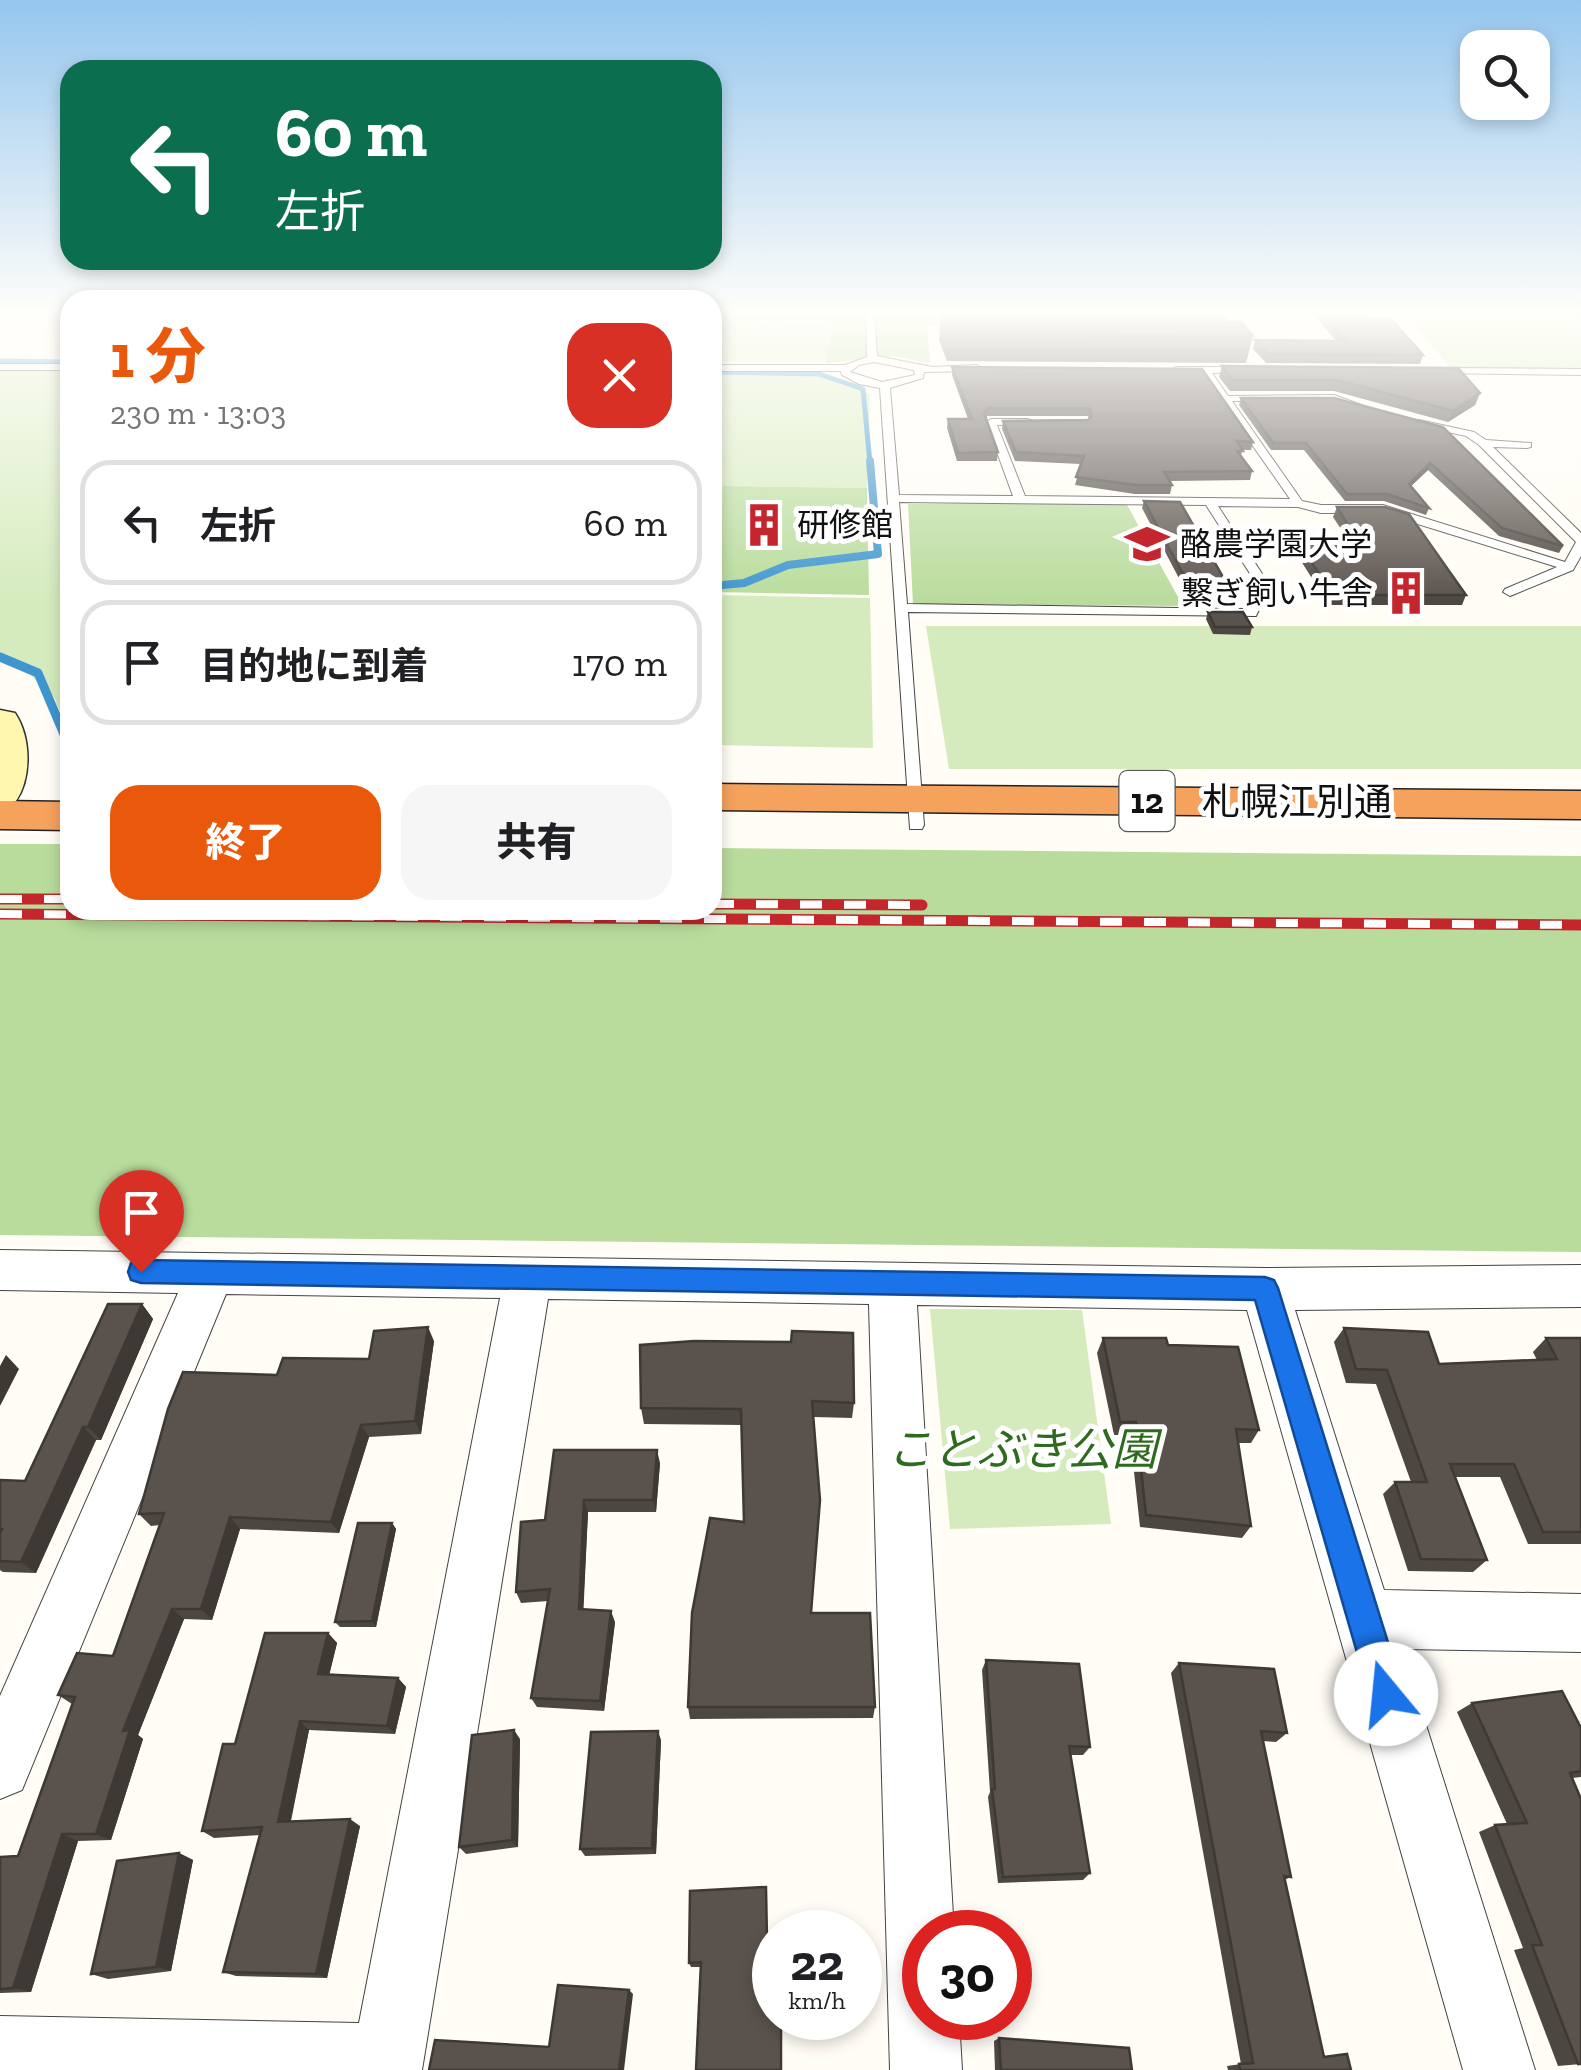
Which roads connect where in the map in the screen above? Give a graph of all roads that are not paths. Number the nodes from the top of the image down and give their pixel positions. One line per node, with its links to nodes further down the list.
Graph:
1 (887, 410): 7 (lane)
2 (1233, 410): 10 (lane)
3 (1405, 420): 5 (lane)
4 (1046, 422): 8 (lane)
5 (1483, 443): 6 (lane); 11 (lane)
6 (1528, 445)
7 (892, 498): 8 (lane); 14 (lane)
8 (1020, 499): 9 (lane)
9 (1210, 502): 10 (lane); 14 (lane)
10 (1298, 503): 12 (lane)
11 (1581, 542): 12 (lane)
12 (1569, 567): 13 (lane)
13 (1510, 592)
14 (900, 608): 20 (lane)
15 (0, 722): 16 (street)
16 (0, 791): 17 (highway)
17 (60, 791)
18 (722, 798): 20 (highway, 札幌江別通 / 12)
19 (1581, 805): 20 (highway, 札幌江別通 / 12)
20 (915, 812): 23 (highway, 札幌江別通 / 12); 24 (highway, 札幌江別通 / 12)
21 (0, 815): 22 (highway)
22 (60, 816)
23 (722, 822)
24 (1581, 830)
25 (0, 1270): 26 (street)
26 (211, 1273): 27 (street); 33 (street)
27 (528, 1278): 28 (street); 35 (street)
28 (892, 1283): 30 (street); 36 (street)
29 (1581, 1286): 30 (street)
30 (1265, 1288): 31 (street)
31 (1364, 1619): 32 (street); 37 (street)
32 (1581, 1623)
33 (0, 1768)
34 (0, 2052): 35 (street)
35 (387, 2064)
36 (926, 2070)
37 (1499, 2070)

